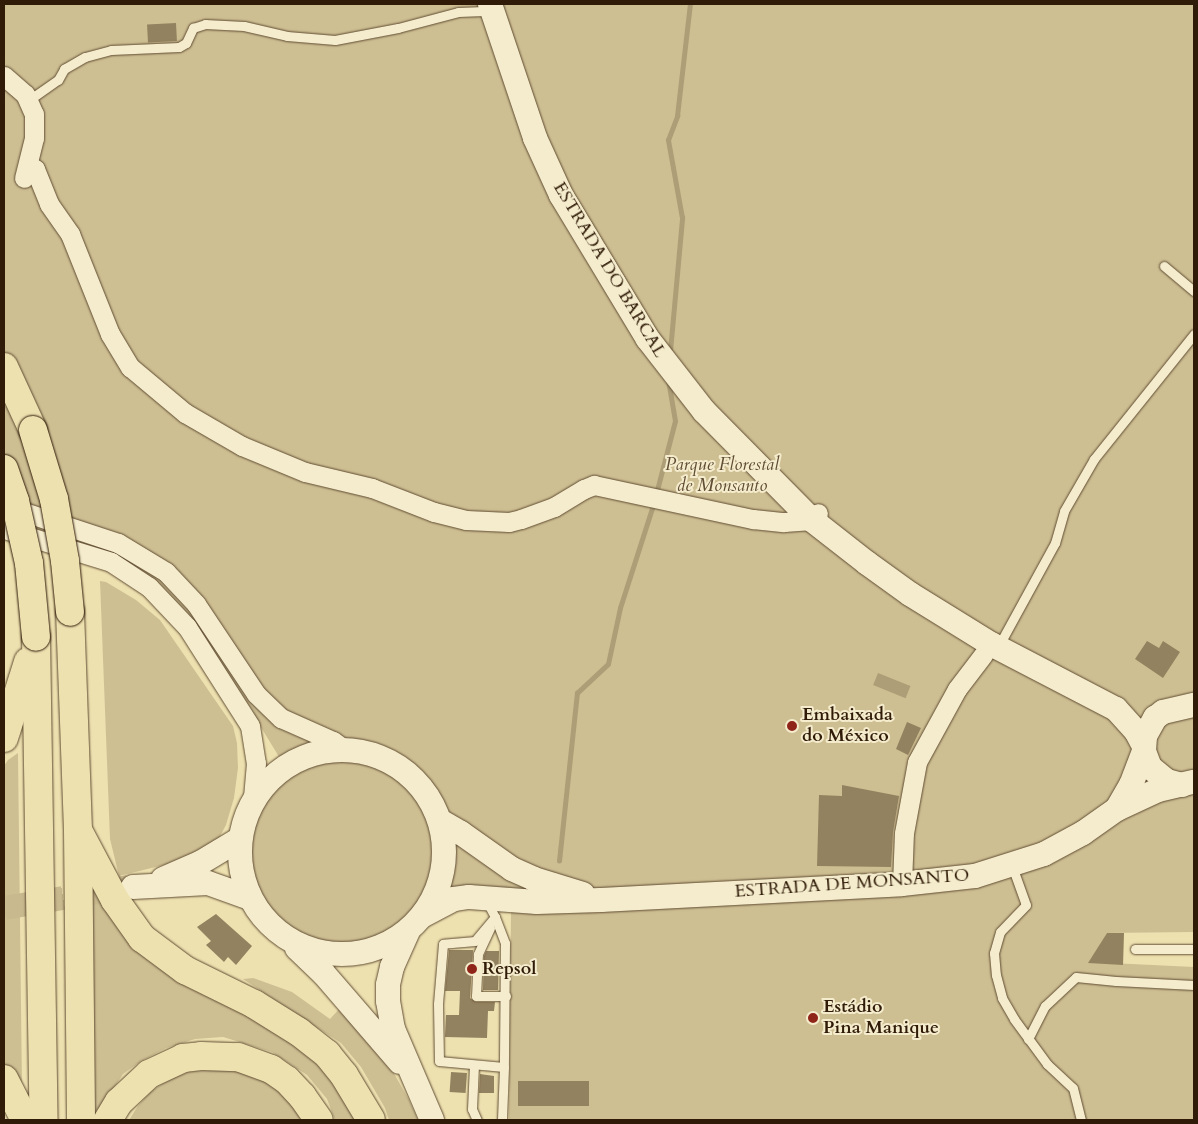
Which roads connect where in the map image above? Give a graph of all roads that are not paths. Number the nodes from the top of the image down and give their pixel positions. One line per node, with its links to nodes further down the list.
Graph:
1 (491, 7): 3 (lane); 10 (street, ESTRADA DO BARCAL)
2 (4, 76): 3 (street)
3 (29, 100): 10 (street)
4 (1164, 266): 5 (lane)
5 (1194, 291)
6 (1194, 334): 13 (lane)
7 (4, 367): 23 (highway, bridge)
8 (4, 469): 12 (highway, bridge)
9 (4, 505): 18 (street)
10 (816, 516): 13 (street, ESTRADA DO BARCAL)
11 (4, 529): 20 (street)
12 (36, 637): 16 (highway); 42 (highway)
13 (991, 651): 15 (street, ESTRADA DO BARCAL); 26 (street)
14 (1186, 708): 15 (street); 17 (street, ESTRADA DE MONSANTO)
15 (1116, 709): 17 (street)
16 (4, 738)
17 (1144, 748): 19 (street, ESTRADA DE MONSANTO); 21 (street, ESTRADA DE MONSANTO)
18 (344, 749): 20 (street); 22 (street)
19 (1190, 783): 21 (street, ESTRADA DE MONSANTO)
20 (253, 801): 24 (street)
21 (1117, 809): 25 (street, ESTRADA DE MONSANTO)
22 (440, 821): 28 (street, ESTRADA DE MONSANTO); 30 (street)
23 (78, 830): 43 (highway); 46 (highway)
24 (240, 839): 27 (street); 27 (street)
25 (1011, 866): 26 (street, ESTRADA DE MONSANTO); 36 (lane)
26 (902, 884): 28 (street, ESTRADA DE MONSANTO)
27 (250, 898): 31 (street)
28 (601, 900): 29 (street, ESTRADA DE MONSANTO)
29 (490, 907): 30 (street, ESTRADA DE MONSANTO); 35 (lane); 35 (lane); 37 (lane)
30 (415, 923): 31 (street, ESTRADA DE MONSANTO); 39 (street)
31 (288, 940): 39 (street)
32 (1135, 949): 33 (lane)
33 (1194, 949)
34 (1194, 985): 36 (lane)
35 (506, 996): 38 (lane)
36 (1028, 1039): 50 (lane)
37 (474, 1065): 38 (lane); 48 (lane)
38 (504, 1067): 49 (lane)
39 (412, 1076): 47 (street)
40 (4, 1079): 41 (highway)
41 (25, 1120)
42 (44, 1120)
43 (81, 1120)
44 (108, 1120): 45 (highway)
45 (319, 1120)
46 (371, 1120)
47 (432, 1120)
48 (477, 1120)
49 (502, 1120)
50 (1081, 1120)

